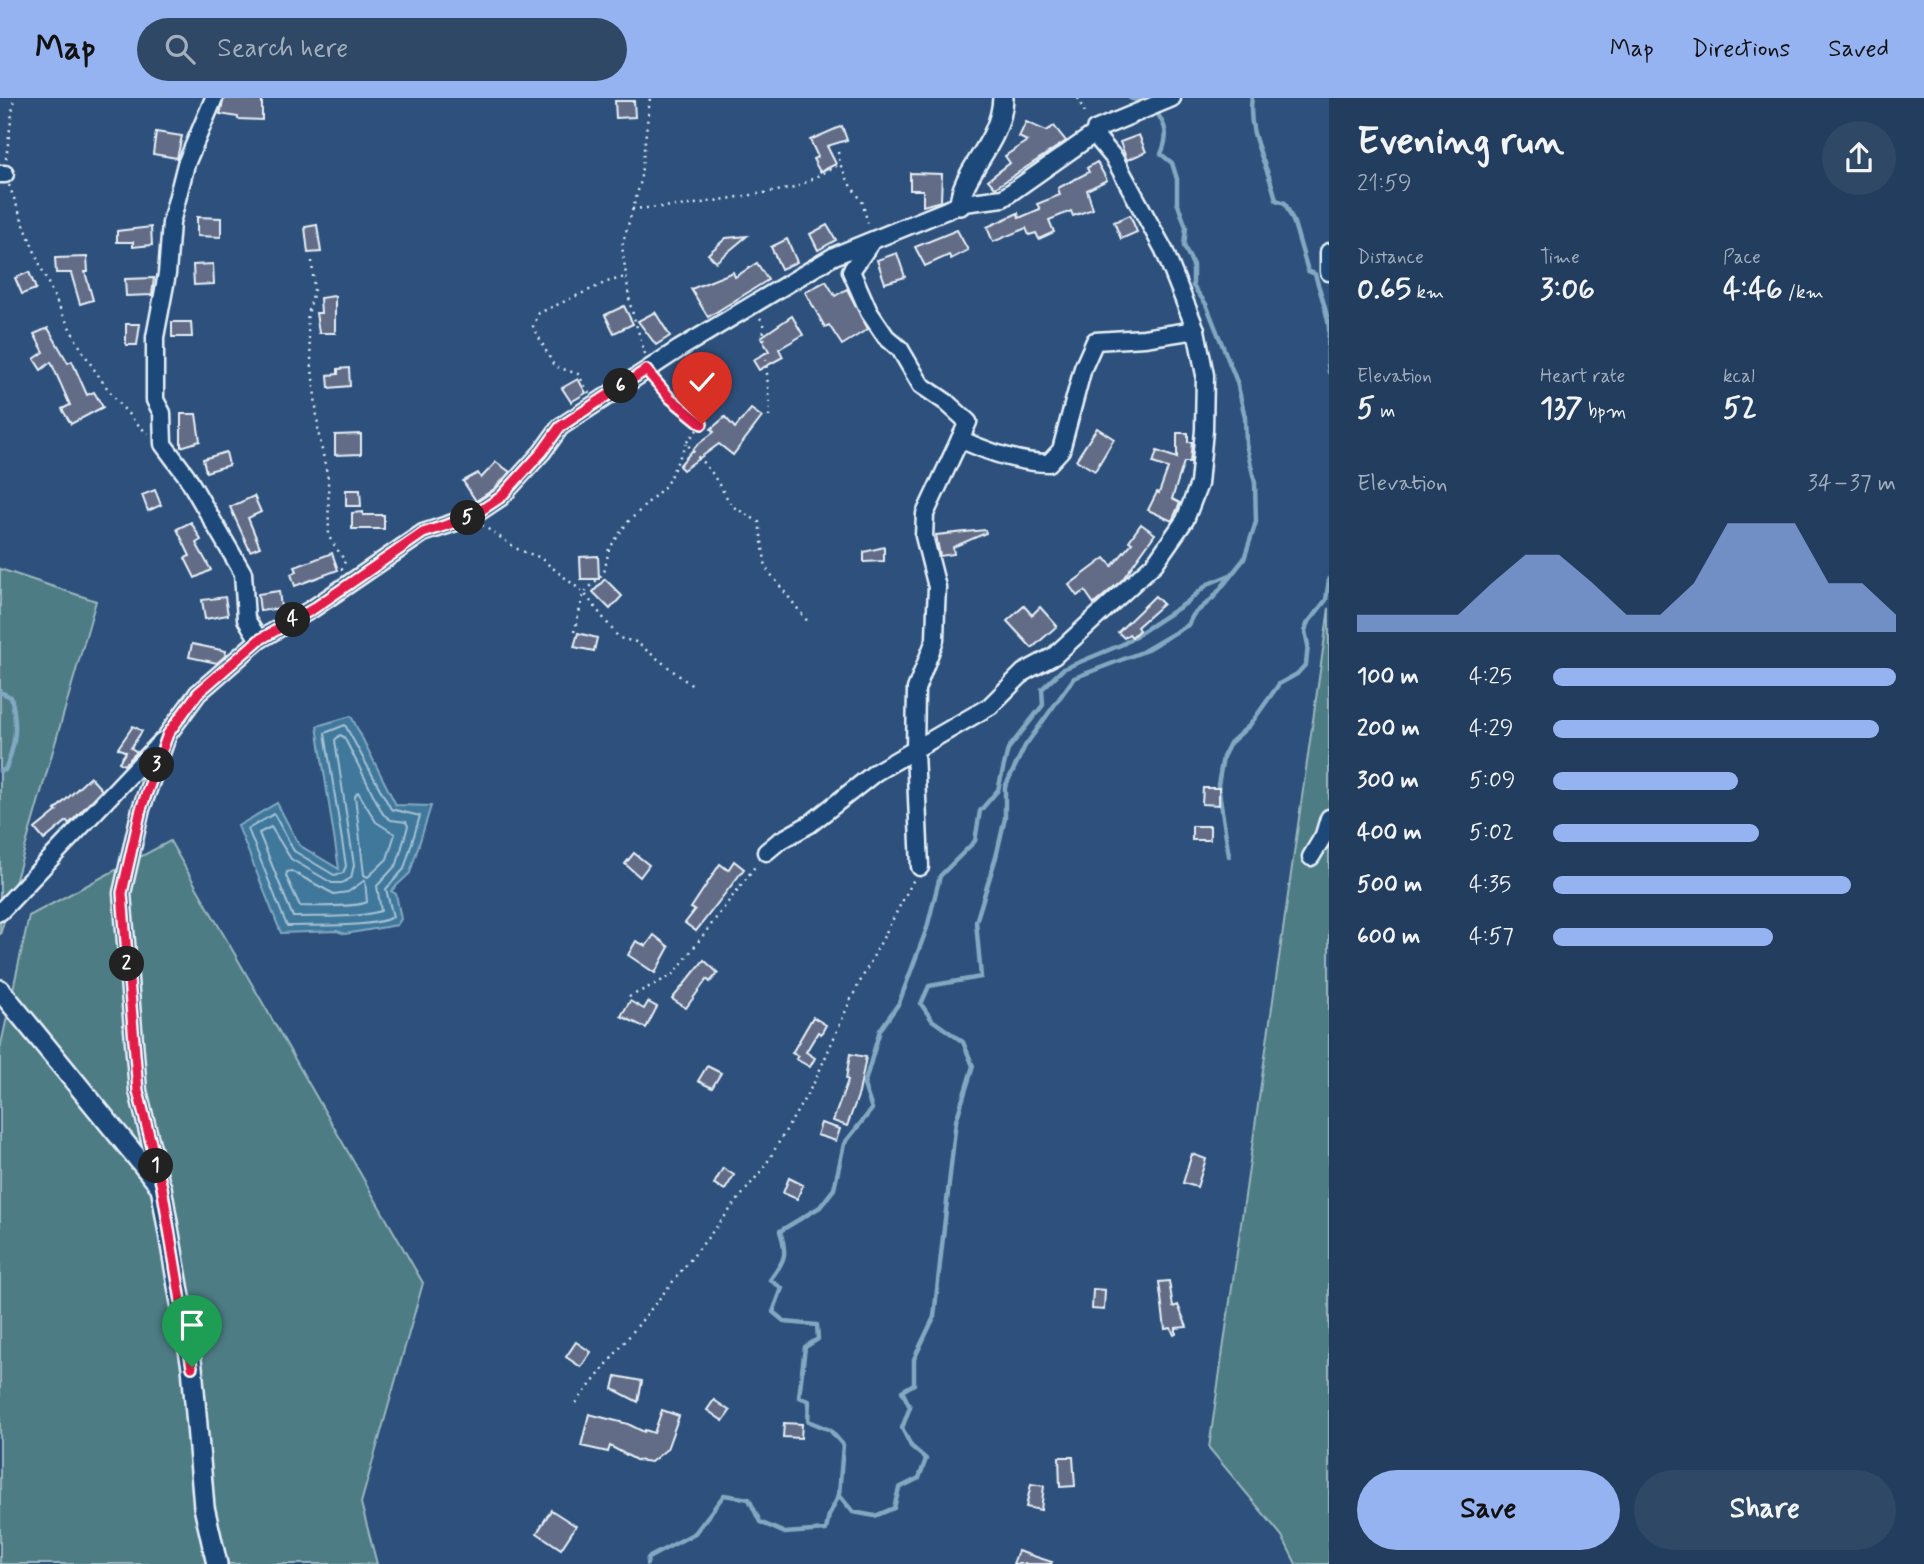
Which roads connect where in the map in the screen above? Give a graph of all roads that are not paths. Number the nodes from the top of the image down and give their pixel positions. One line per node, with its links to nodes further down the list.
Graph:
1 (214, 98): 11 (street)
2 (1003, 98): 5 (street)
3 (1172, 98): 4 (street)
4 (1094, 134): 5 (street); 9 (street)
5 (960, 205): 6 (street)
6 (873, 240): 10 (street); 11 (street)
7 (1329, 253): 8 (street)
8 (1329, 272)
9 (1196, 330): 10 (street); 13 (street)
10 (960, 439): 13 (street)
11 (259, 640): 12 (street)
12 (168, 734): 18 (street); 20 (street)
13 (915, 751): 15 (street); 17 (street)
14 (1329, 818): 16 (street)
15 (766, 852)
16 (1311, 858)
17 (920, 867)
18 (0, 912)
19 (0, 990): 20 (street)
20 (162, 1187): 21 (street)
21 (217, 1564)

